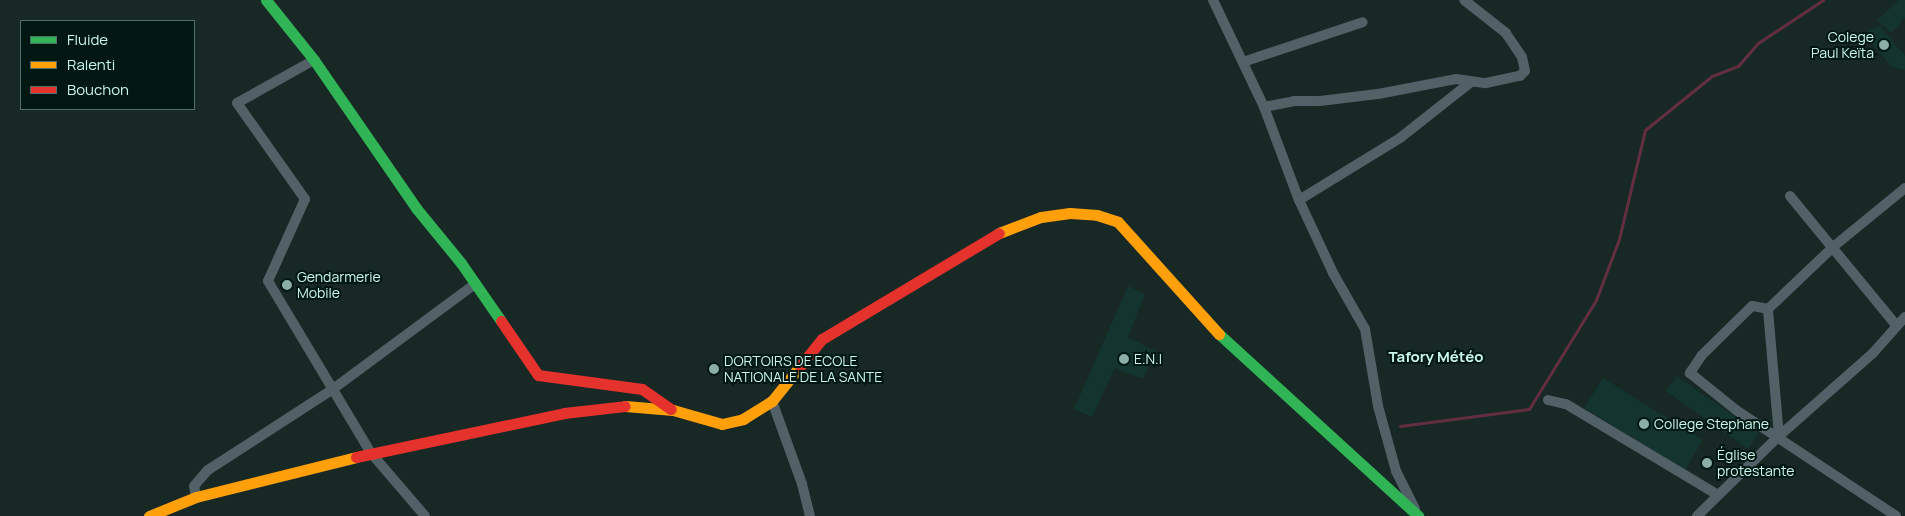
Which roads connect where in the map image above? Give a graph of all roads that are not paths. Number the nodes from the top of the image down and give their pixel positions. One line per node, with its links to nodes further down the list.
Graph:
1 (266, 0): 5 (street)
2 (1213, 0): 6 (street)
3 (1464, 0): 7 (street)
4 (1363, 22): 6 (street)
5 (314, 60): 13 (street); 17 (street)
6 (1243, 62): 8 (street)
7 (1471, 82): 8 (street); 11 (street)
8 (1264, 107): 11 (street)
9 (1905, 188): 12 (street)
10 (1790, 196): 12 (street)
11 (1299, 200): 28 (street)
12 (1833, 247): 14 (street); 16 (street)
13 (475, 284): 17 (street); 20 (street)
14 (1768, 309): 21 (street); 21 (street)
15 (1905, 317): 16 (street)
16 (1896, 325): 21 (street)
17 (333, 389): 22 (street); 24 (street)
18 (1548, 400): 23 (street)
19 (772, 401): 20 (street); 27 (street); 28 (street)
20 (672, 410): 22 (street)
21 (1779, 436): 23 (street); 30 (street)
22 (371, 453): 24 (street); 26 (street)
23 (1718, 495): 29 (street)
24 (196, 497): 25 (street)
25 (149, 516)
26 (425, 516)
27 (810, 516)
28 (1418, 516)
29 (1697, 516)
30 (1896, 516)

